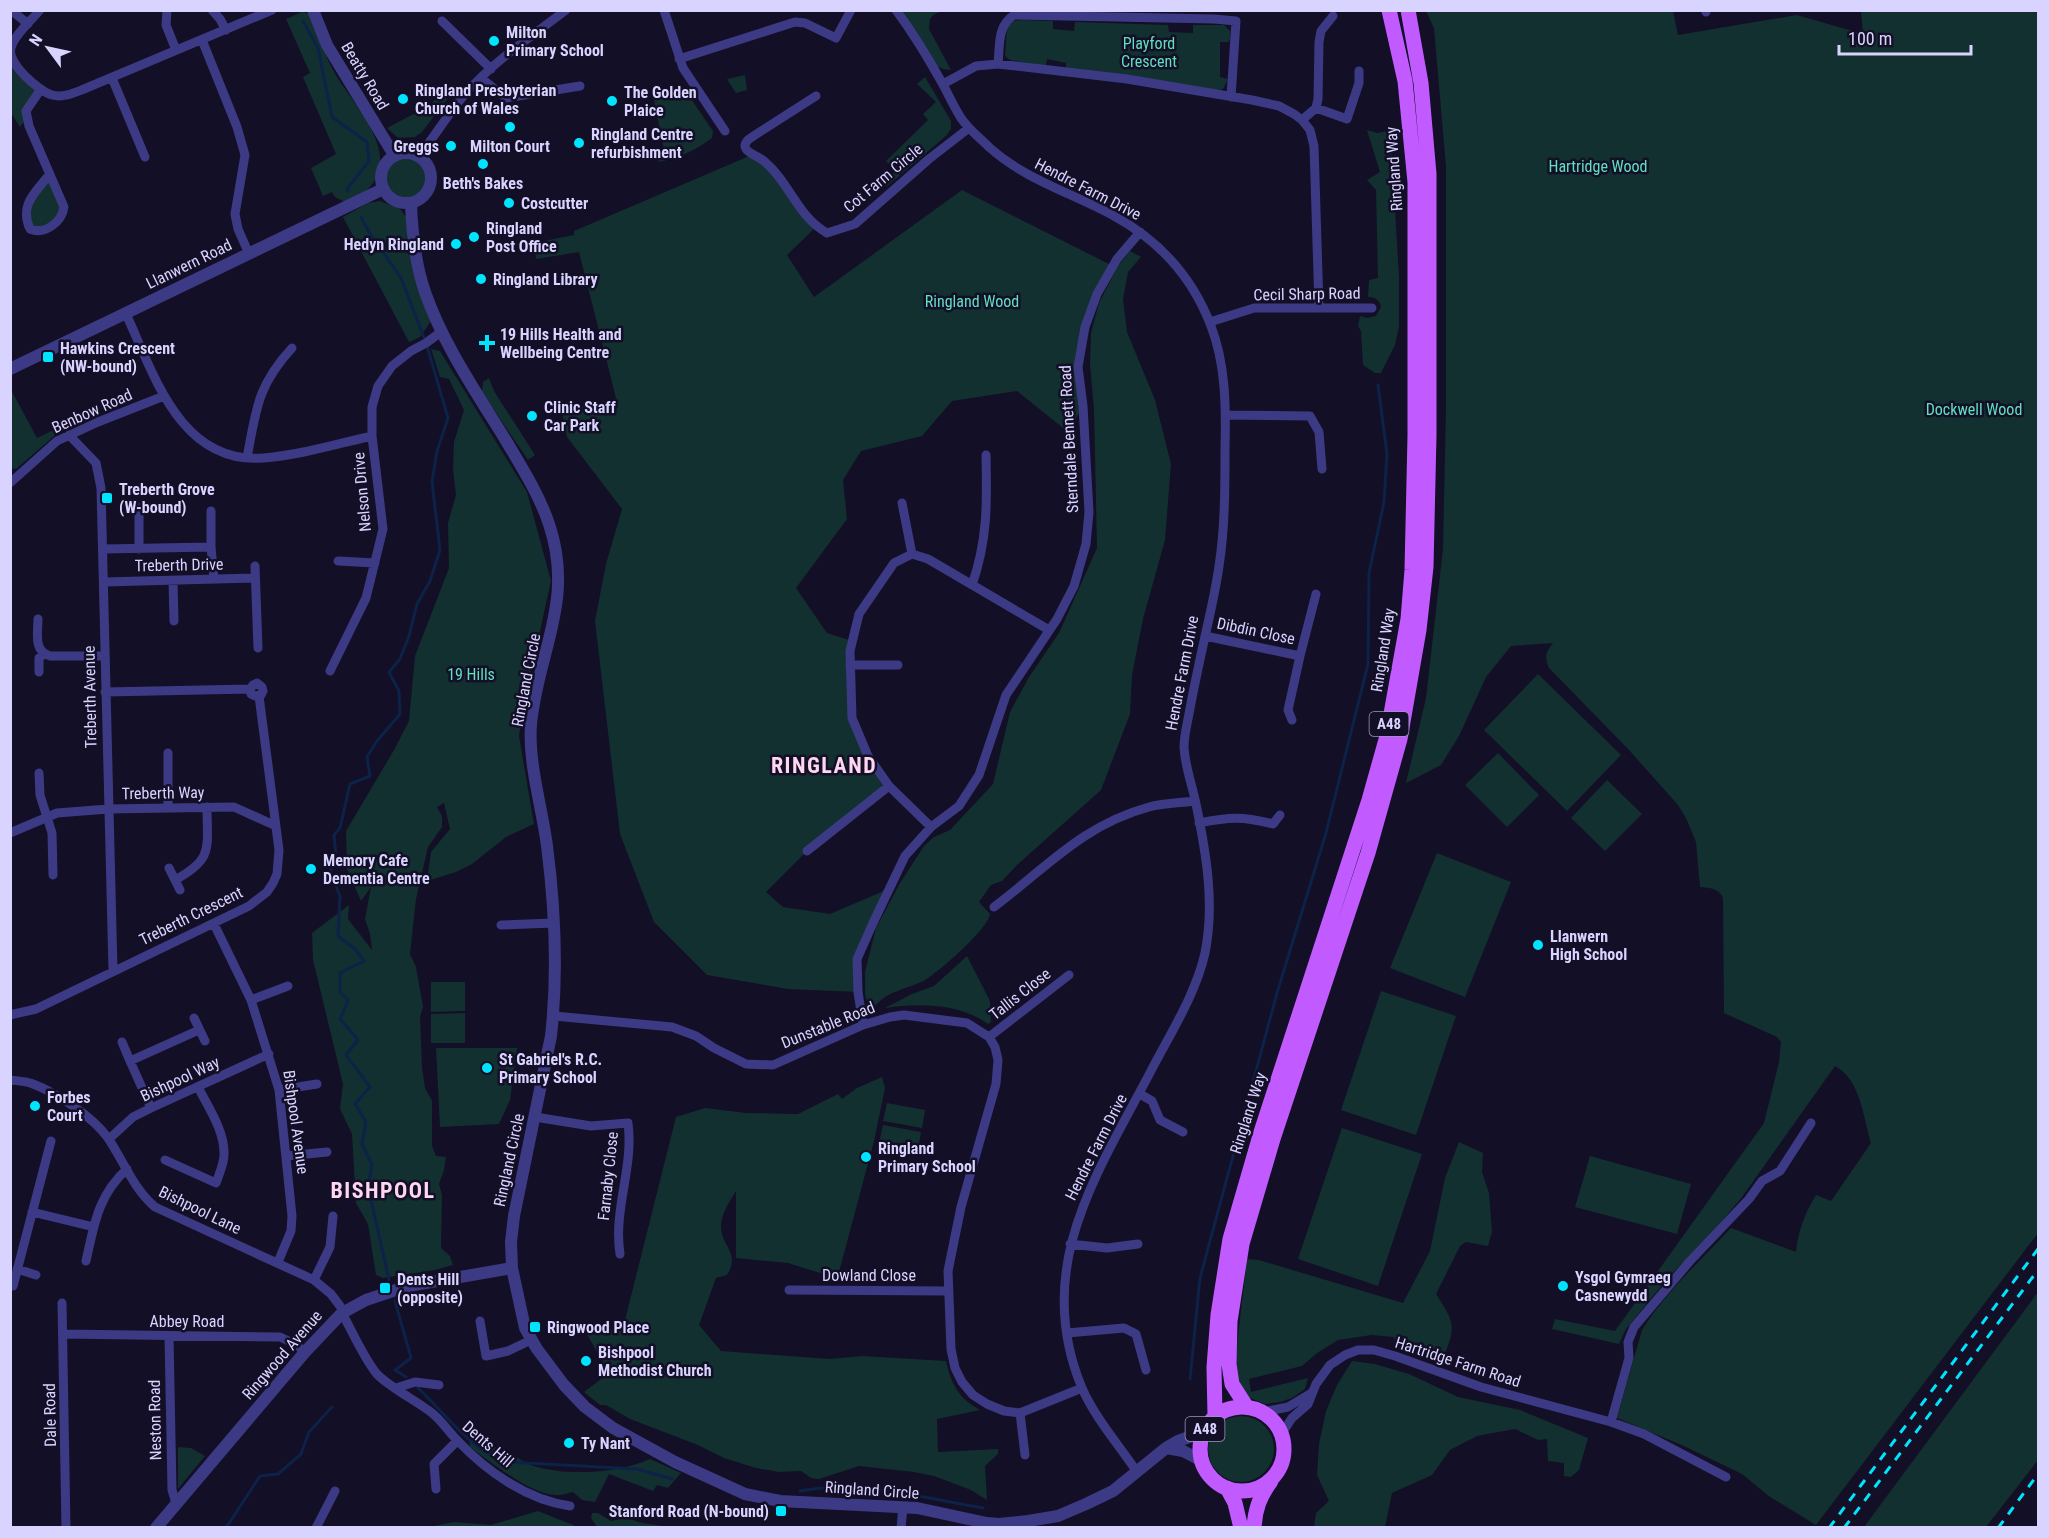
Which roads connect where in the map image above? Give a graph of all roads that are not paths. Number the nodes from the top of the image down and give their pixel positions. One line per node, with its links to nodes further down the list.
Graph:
1 (11, 10): 17 (street)
2 (40, 10): 17 (street)
3 (167, 10): 20 (street)
4 (212, 10): 18 (street)
5 (272, 10): 18 (street)
6 (313, 10): 36 (street, Beatty Road)
7 (566, 10): 23 (street)
8 (664, 10): 21 (street)
9 (852, 10): 21 (street)
10 (896, 10): 27 (street, Hendre Farm Drive)
11 (1236, 10): 16 (street)
12 (1389, 10): 171 (main road, Ringland Way / A48)
13 (1408, 10): 168 (main road, Ringland Way / A48)
14 (1333, 16): 32 (street)
15 (442, 21): 23 (street)
16 (1236, 21): 22 (street); 31 (street)
17 (28, 24): 29 (street)
18 (226, 30): 19 (street)
19 (202, 40): 20 (street); 43 (street)
20 (176, 50): 25 (street)
21 (680, 59): 35 (street)
22 (998, 64): 27 (street); 31 (street)
23 (491, 69): 26 (street)
24 (1359, 71): 32 (street)
25 (112, 78): 29 (street); 38 (street)
26 (481, 78): 28 (street); 37 (street)
27 (943, 84): 34 (street, Hendre Farm Drive)
28 (580, 86)
29 (41, 89): 39 (street)
30 (816, 96): 34 (street, Cot Farm Circle)
31 (1231, 97): 33 (street)
32 (1316, 108): 33 (street)
33 (1302, 120): 44 (street)
34 (969, 128): 42 (street, Hendre Farm Drive)
35 (725, 131)
36 (394, 155): 37 (street); 40 (street)
37 (419, 156): 41 (street)
38 (145, 157)
39 (50, 175): 39 (street)
40 (383, 189): 41 (street); 43 (street, Llanwern Road)
41 (411, 202): 48 (street, Ringland Circle)
42 (1140, 232): 47 (street, Hendre Farm Drive); 77 (street, Sterndale Bennett Road)
43 (249, 254): 46 (street, Llanwern Road)
44 (1319, 307): 45 (street, Cecil Sharp Road); 47 (street, Cecil Sharp Road)
45 (1372, 308)
46 (126, 314): 50 (street, Llanwern Road); 51 (street)
47 (1210, 322): 52 (street, Hendre Farm Drive)
48 (441, 332): 54 (street, Nelson Drive); 108 (street, Ringland Circle)
49 (292, 348): 56 (street)
50 (10, 369)
51 (164, 396): 53 (street, Benbow Road); 56 (street)
52 (1226, 415): 57 (street); 78 (street, Hendre Farm Drive)
53 (69, 435): 58 (street, Benbow Road); 63 (street, Treberth Avenue)
54 (372, 436): 56 (street); 67 (street, Nelson Drive)
55 (986, 455): 73 (street)
56 (247, 458)
57 (1322, 469)
58 (10, 483)
59 (902, 503): 65 (street)
60 (139, 508): 64 (street)
61 (211, 511): 62 (street)
62 (211, 547): 64 (street); 70 (street)
63 (103, 549): 64 (street); 72 (street, Treberth Avenue)
64 (139, 549)
65 (912, 554): 73 (street); 83 (street)
66 (338, 561): 67 (street)
67 (375, 563): 85 (street, Nelson Drive)
68 (255, 566): 69 (street)
69 (255, 578): 70 (street, Treberth Drive); 79 (street)
70 (214, 579): 71 (street, Treberth Drive)
71 (173, 581): 72 (street, Treberth Drive); 76 (street)
72 (104, 582): 81 (street, Treberth Avenue)
73 (972, 585): 77 (street)
74 (1316, 594): 82 (street, Dibdin Close)
75 (38, 619): 80 (street)
76 (174, 621)
77 (1049, 630): 100 (street, Sterndale Bennett Road)
78 (1205, 636): 82 (street, Dibdin Close); 92 (street, Hendre Farm Drive)
79 (258, 648)
80 (44, 654): 81 (street); 86 (street)
81 (104, 656): 87 (street, Treberth Avenue)
82 (1300, 656): 88 (street, Dibdin Close)
83 (850, 665): 84 (street); 91 (street)
84 (898, 665)
85 (330, 671)
86 (39, 672)
87 (105, 692): 95 (street, Treberth Avenue); 99 (street, Treberth Crescent)
88 (1292, 720)
89 (168, 753): 94 (street)
90 (39, 773): 97 (street)
91 (889, 786): 100 (street); 102 (street)
92 (1195, 801): 98 (street, Hendre Farm Drive); 107 (street)
93 (207, 807): 94 (street, Treberth Way); 99 (street, Treberth Way); 105 (street)
94 (168, 808): 95 (street, Treberth Way)
95 (108, 809): 97 (street, Treberth Way); 111 (street, Treberth Avenue)
96 (1280, 815): 98 (street)
97 (47, 818): 101 (street, Treberth Way); 104 (street)
98 (1199, 823): 129 (street, Hendre Farm Drive)
99 (276, 826): 109 (street, Treberth Crescent)
100 (931, 827): 118 (street, Sterndale Bennett Road)
101 (10, 833)
102 (807, 851)
103 (169, 868): 105 (street)
104 (53, 875)
105 (175, 880): 106 (street)
106 (180, 890)
107 (994, 907)
108 (554, 923): 110 (street); 116 (street, Ringland Circle)
109 (214, 924): 111 (street, Treberth Crescent); 114 (street, Bishpool Avenue)
110 (501, 925)
111 (113, 970): 115 (street, Treberth Crescent)
112 (1069, 975): 120 (street, Tallis Close)
113 (288, 986): 114 (street)
114 (251, 1000): 123 (street, Bishpool Avenue)
115 (10, 1015)
116 (554, 1016): 118 (street, Dunstable Road); 131 (street, Ringland Circle)
117 (194, 1018): 119 (street)
118 (863, 1025): 120 (street, Dunstable Road)
119 (200, 1030): 121 (street); 124 (street)
120 (989, 1037): 154 (street)
121 (204, 1041)
122 (122, 1042): 124 (street)
123 (269, 1054): 127 (street, Bishpool Way); 128 (street, Bishpool Avenue)
124 (130, 1061): 130 (street)
125 (10, 1080): 134 (street, Bishpool Lane)
126 (317, 1084): 128 (street)
127 (198, 1087): 130 (street, Bishpool Way); 138 (street)
128 (279, 1090): 137 (street, Bishpool Avenue)
129 (1140, 1094): 133 (street); 144 (street, Hendre Farm Drive)
130 (151, 1108): 134 (street, Bishpool Way)
131 (535, 1117): 145 (street, Farnaby Close); 148 (street, Ringland Circle)
132 (1811, 1123): 172 (street)
133 (1183, 1132)
134 (109, 1139): 139 (street, Bishpool Lane)
135 (51, 1141): 140 (street)
136 (327, 1152): 137 (street)
137 (287, 1156): 147 (street, Bishpool Avenue)
138 (165, 1160)
139 (127, 1169): 142 (street); 147 (street, Bishpool Lane)
140 (32, 1212): 142 (street); 149 (street)
141 (333, 1216): 151 (street)
142 (94, 1227): 146 (street)
143 (1138, 1244): 144 (street)
144 (1070, 1245): 158 (street, Hendre Farm Drive)
145 (620, 1254)
146 (86, 1261)
147 (278, 1262): 151 (street, Bishpool Lane)
148 (512, 1268): 156 (street, Ringwood Avenue); 161 (street, Ringland Circle)
149 (17, 1269): 150 (street); 152 (street)
150 (36, 1275)
151 (314, 1280): 156 (street, Bishpool Lane)
152 (13, 1286)
153 (789, 1290): 154 (street, Dowland Close)
154 (948, 1291): 170 (street)
155 (62, 1303): 159 (street, Dale Road)
156 (341, 1310): 162 (street, Ringwood Avenue); 165 (street, Dents Hill)
157 (480, 1321): 161 (street)
158 (1067, 1333): 163 (street); 166 (street, Hendre Farm Drive)
159 (64, 1334): 160 (street, Abbey Road); 189 (street, Dale Road)
160 (169, 1336): 162 (street, Abbey Road); 185 (street, Neston Road)
161 (531, 1340): 187 (street, Ringland Circle)
162 (305, 1352): 185 (street, Ringwood Avenue)
163 (1146, 1370)
164 (439, 1385): 165 (street)
165 (396, 1388): 175 (street, Dents Hill)
166 (1082, 1388): 170 (street); 179 (street, Hendre Farm Drive)
167 (1313, 1392): 169 (street, Hartridge Farm Road); 172 (street, Hartridge Farm Road); 174 (street, Hartridge Farm Road)
168 (1246, 1407): 169 (main road, A48); 171 (main road, A48)
169 (1263, 1412): 174 (main road)
170 (1020, 1413): 177 (street)
171 (1215, 1416): 173 (main road, A48)
172 (1611, 1422): 180 (street, Hartridge Farm Road)
173 (1203, 1432): 176 (street, Ringland Circle); 178 (main road, A48)
174 (1282, 1433): 181 (main road)
175 (457, 1441): 183 (street); 186 (street, Dents Hill)
176 (1166, 1448): 178 (street); 179 (street, Ringland Circle)
177 (1025, 1455)
178 (1202, 1461): 182 (main road, A48)
179 (1137, 1472): 188 (street, Ringland Circle)
180 (1726, 1477)
181 (1272, 1479): 182 (main road); 194 (main road)
182 (1227, 1488): 193 (main road, A48)
183 (436, 1489)
184 (335, 1491): 191 (street)
185 (176, 1503): 190 (street, Ringwood Avenue)
186 (570, 1506)
187 (903, 1507): 188 (street, Ringland Circle); 192 (street)
188 (1000, 1526)
189 (66, 1527)
190 (156, 1527)
191 (316, 1527)
192 (901, 1527)
193 (1240, 1527)
194 (1254, 1527)

